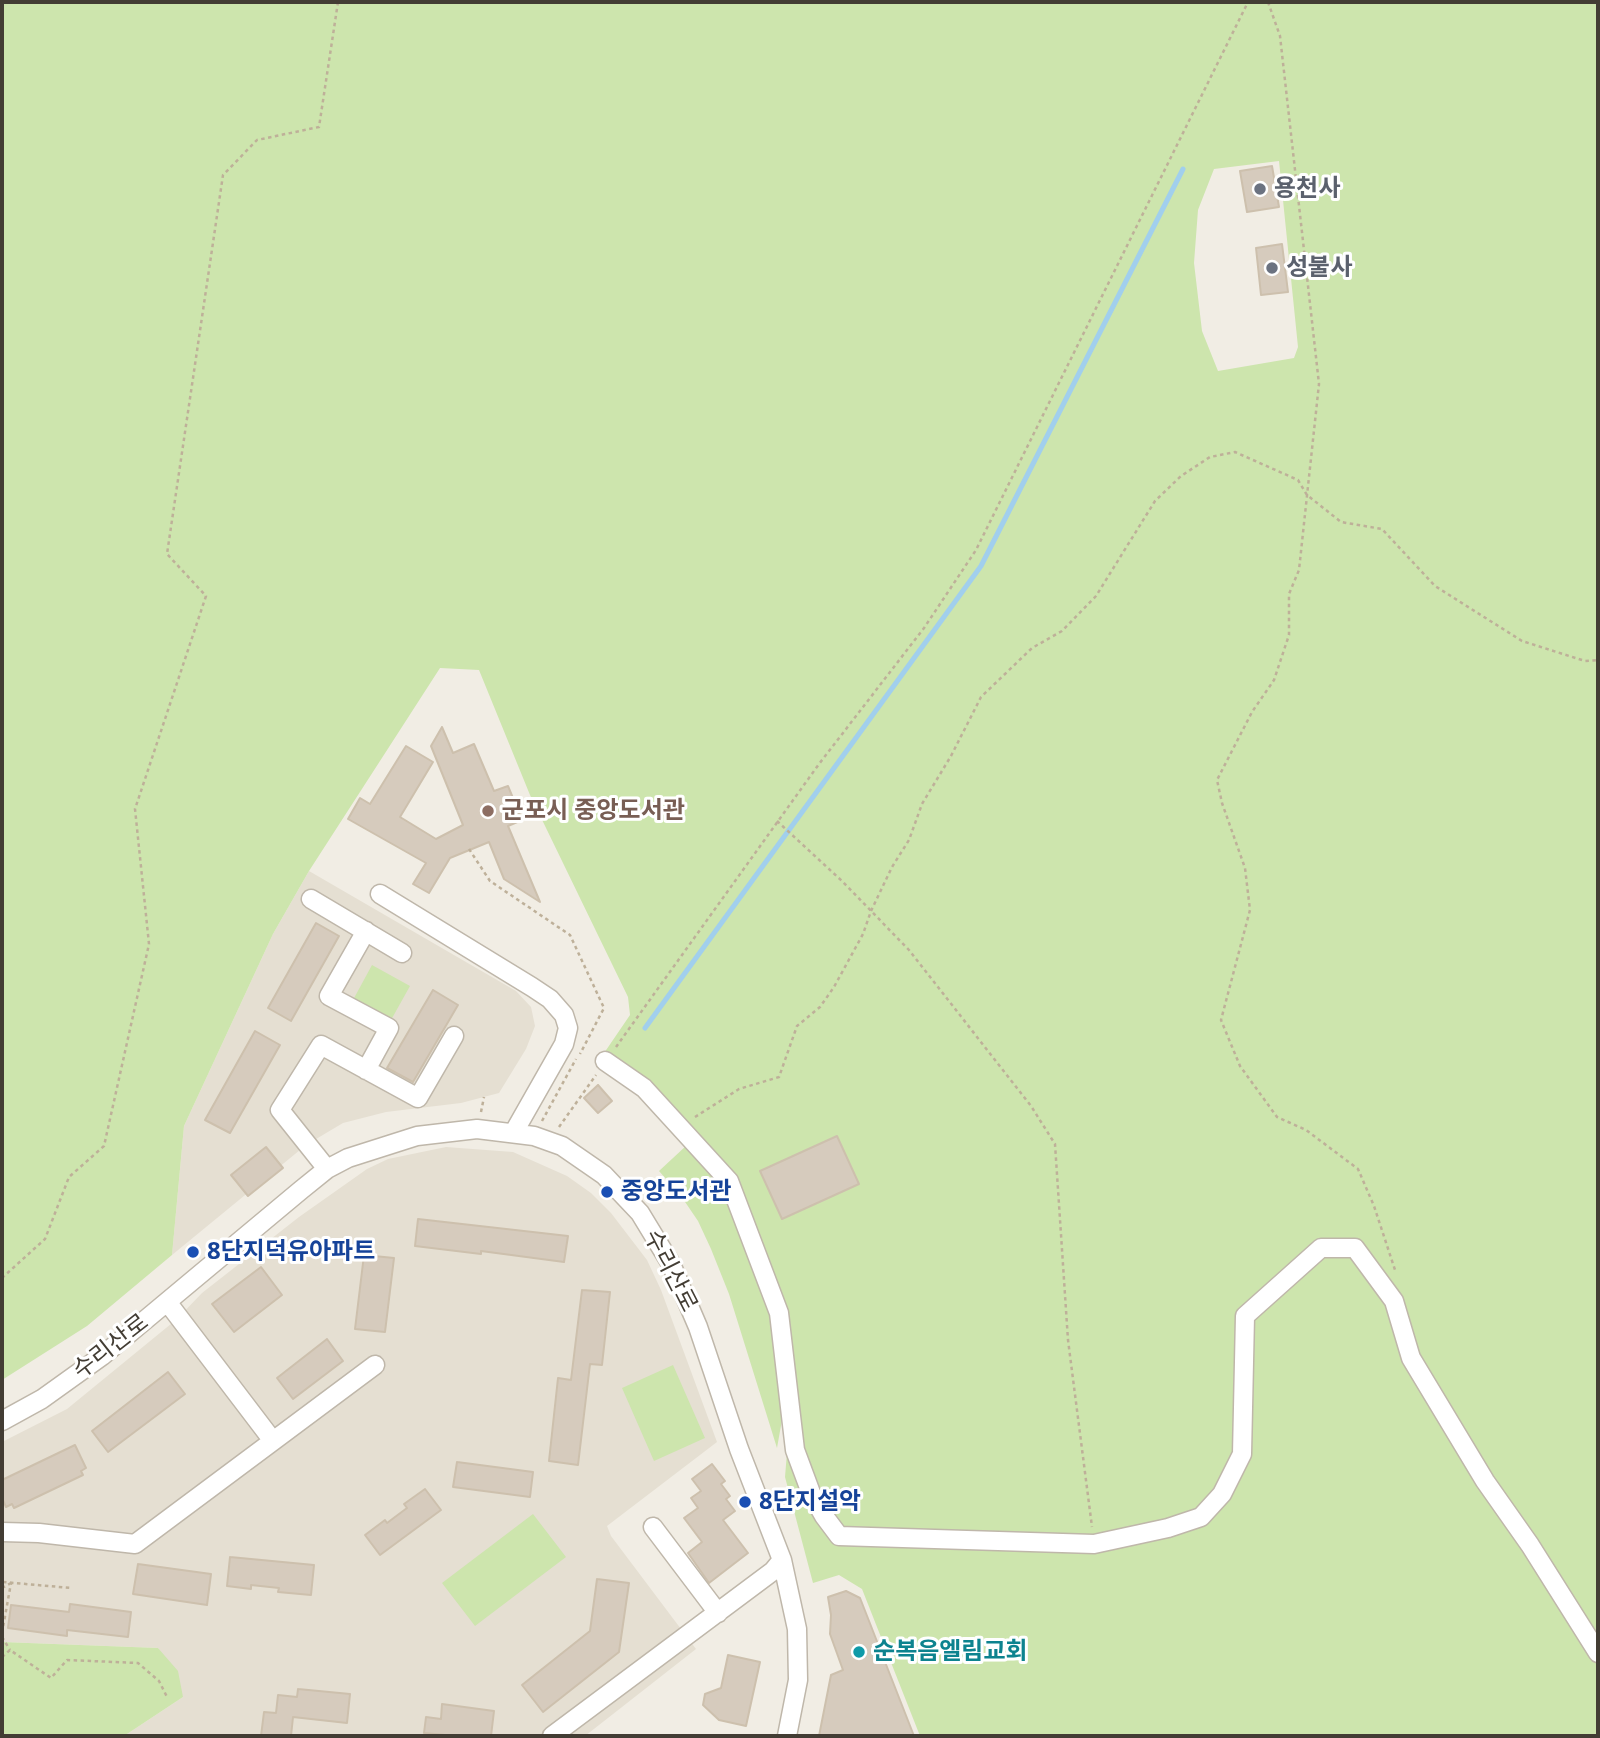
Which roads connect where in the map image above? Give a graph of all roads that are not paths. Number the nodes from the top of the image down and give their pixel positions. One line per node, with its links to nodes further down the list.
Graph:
1 (380, 894): 8 (street)
2 (311, 899): 3 (street)
3 (366, 931): 4 (street); 7 (street)
4 (402, 953)
5 (454, 1036): 7 (street)
6 (606, 1061): 18 (street)
7 (366, 1070): 9 (street)
8 (514, 1132): 9 (street, 수리산로); 16 (street, 수리산로)
9 (327, 1169): 10 (street, 수리산로)
10 (168, 1303): 12 (street, 수리산로); 13 (street)
11 (375, 1365): 13 (street)
12 (2, 1421)
13 (273, 1441): 15 (street)
14 (653, 1527): 17 (street)
15 (2, 1532)
16 (782, 1560): 17 (street); 20 (street, 수리산로)
17 (718, 1613): 19 (street)
18 (1598, 1653)
19 (552, 1736)
20 (787, 1736)

